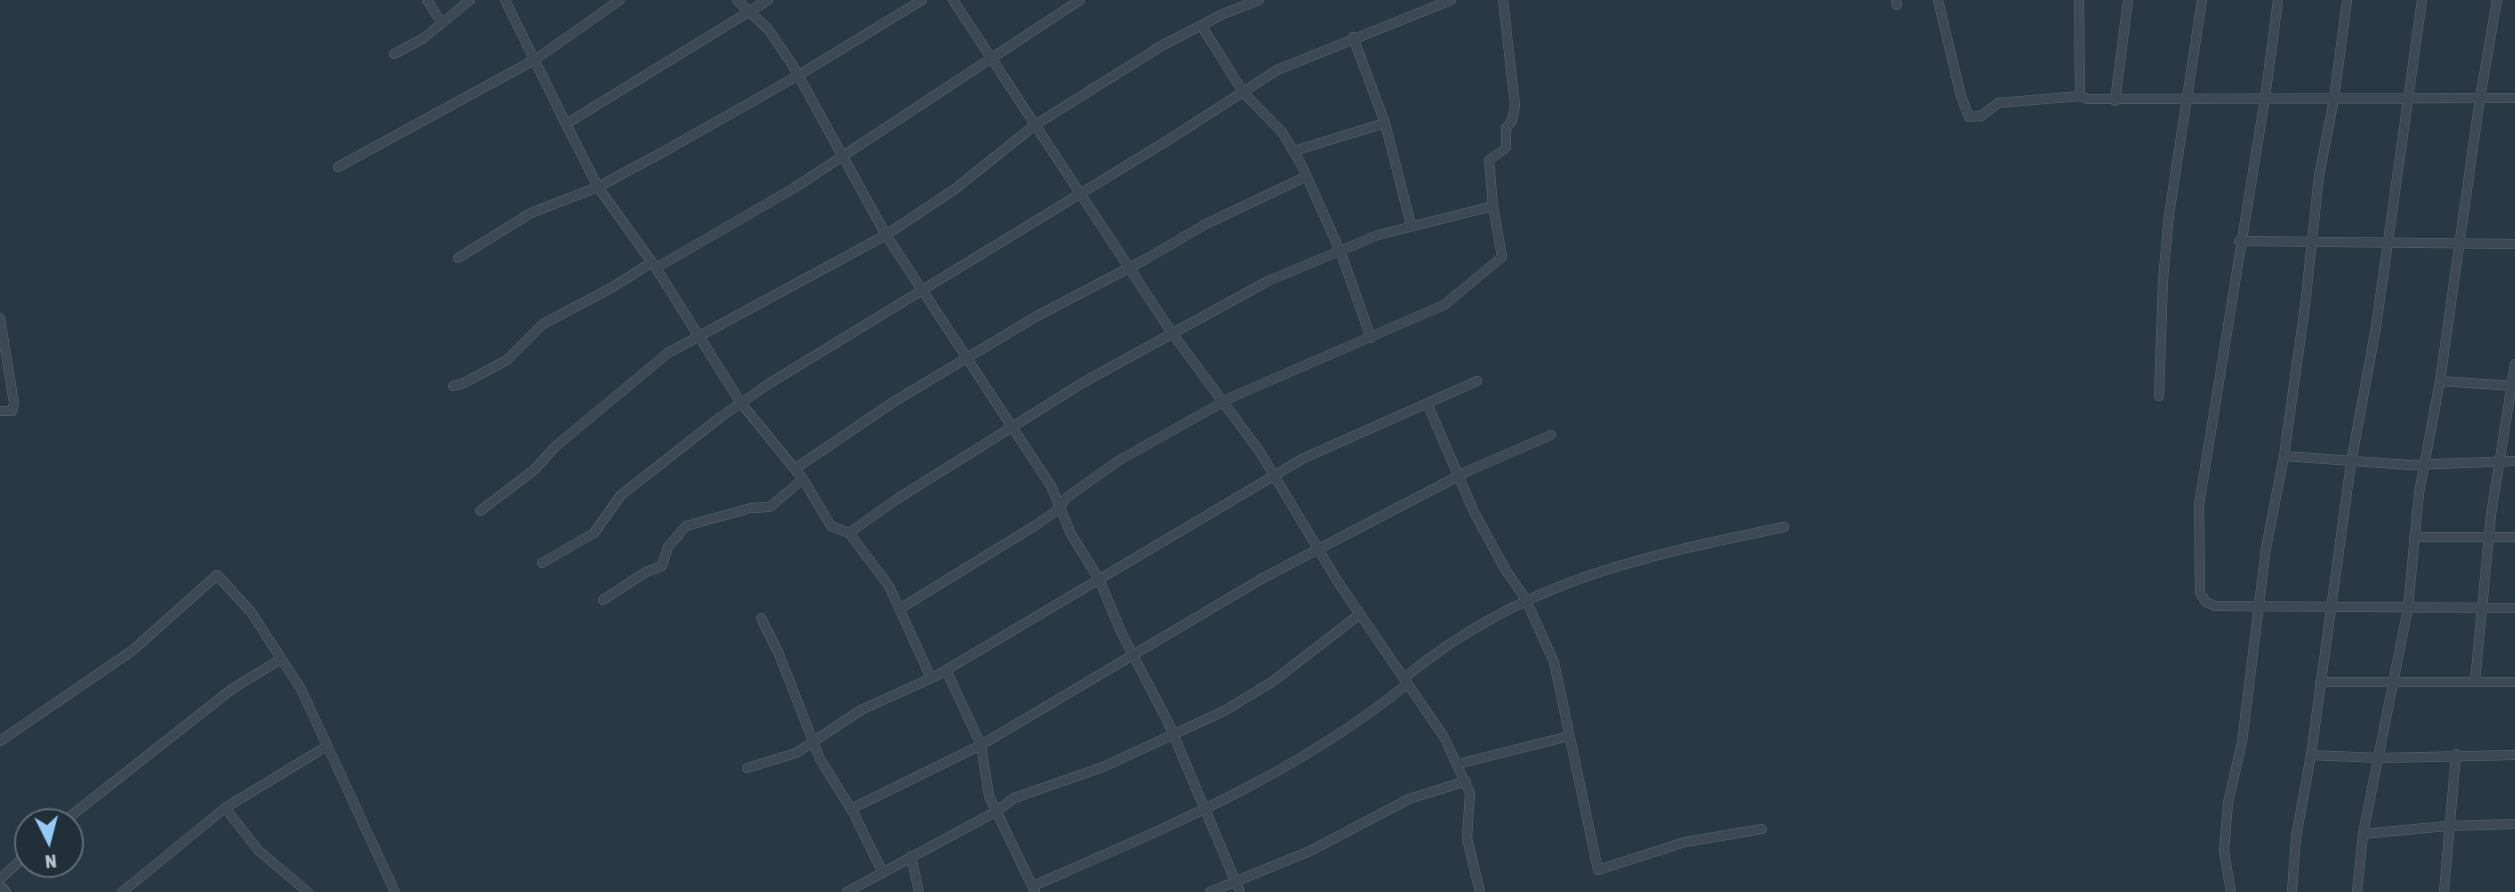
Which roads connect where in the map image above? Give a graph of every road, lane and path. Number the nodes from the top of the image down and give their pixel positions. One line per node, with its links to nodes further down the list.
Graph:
1 (427, 0): 22 (street)
2 (470, 0): 22 (street)
3 (505, 0): 27 (street)
4 (620, 0): 27 (street)
5 (737, 0): 21 (street)
6 (768, 0): 21 (street)
7 (922, 0): 28 (street)
8 (953, 0): 26 (street)
9 (1080, 0): 26 (street)
10 (1259, 0): 23 (street)
11 (1451, 0): 24 (street)
12 (1503, 0): 47 (street)
13 (1938, 0): 30 (street)
14 (2079, 0): 30 (street)
15 (2128, 0): 36 (street)
16 (2202, 0): 37 (street)
17 (2278, 0): 31 (street)
18 (2347, 0): 35 (street)
19 (2422, 0): 32 (street)
20 (2497, 0): 33 (street)
21 (751, 13): 28 (street); 39 (street)
22 (441, 22): 25 (street)
23 (1201, 24): 29 (street); 40 (street)
24 (1353, 37): 29 (street); 38 (street)
25 (394, 54)
26 (994, 58): 40 (street); 42 (street)
27 (536, 60): 39 (street); 43 (street)
28 (799, 75): 42 (street); 45 (street)
29 (1243, 92): 41 (street); 46 (street)
30 (2080, 96): 36 (street)
31 (2265, 98): 35 (street); 37 (street); 50 (street)
32 (2408, 98): 33 (street); 35 (street); 53 (street)
33 (2480, 98): 34 (street); 51 (street)
34 (2515, 98)
35 (2334, 99): 52 (street)
36 (2115, 101): 37 (street)
37 (2188, 101): 70 (street)
38 (1385, 123): 41 (street); 48 (street)
39 (566, 124): 45 (street)
40 (1035, 125): 46 (street); 49 (street)
41 (1293, 151): 44 (street)
42 (842, 156): 49 (street); 57 (street)
43 (338, 167)
44 (1305, 177): 55 (street); 58 (street)
45 (598, 187): 56 (street); 57 (street)
46 (1079, 194): 58 (street); 59 (street)
47 (1493, 206): 48 (street); 63 (street)
48 (1411, 225): 55 (street)
49 (886, 235): 59 (street); 62 (street)
50 (2239, 242): 52 (street); 99 (street)
51 (2460, 242): 53 (street); 54 (street); 67 (street)
52 (2311, 243): 53 (street); 77 (street)
53 (2388, 243): 80 (street)
54 (2515, 244)
55 (1341, 253): 61 (street); 63 (street)
56 (458, 258)
57 (654, 265): 62 (street); 68 (street)
58 (1128, 268): 61 (street); 64 (street)
59 (923, 289): 64 (street); 72 (street)
60 (0, 318): 74 (street)
61 (1172, 333): 71 (street); 75 (street)
62 (700, 337): 72 (street); 87 (street)
63 (1371, 338): 71 (street)
64 (968, 360): 75 (street); 82 (street)
65 (2515, 364): 69 (street)
66 (1477, 381): 73 (street)
67 (2440, 381): 69 (street); 81 (street)
68 (453, 386)
69 (2513, 386): 79 (street)
70 (2159, 396)
71 (1222, 402): 83 (street); 86 (street)
72 (741, 403): 82 (street); 94 (street)
73 (1427, 403): 83 (street); 84 (street)
74 (0, 411)
75 (1013, 428): 86 (street); 89 (street)
76 (1551, 435): 84 (street)
77 (2284, 456): 80 (street); 99 (street)
78 (2515, 461): 79 (street)
79 (2500, 462): 81 (street); 91 (street)
80 (2351, 463): 81 (street); 98 (street)
81 (2424, 464): 90 (street)
82 (796, 468): 85 (street)
83 (1274, 475): 93 (street); 95 (street)
84 (1458, 477): 93 (street); 96 (street)
85 (803, 479): 89 (street); 97 (street)
86 (1059, 509): 95 (street); 100 (street)
87 (480, 511)
88 (1783, 527): 96 (street)
89 (849, 533): 100 (street)
90 (2414, 537): 91 (street); 101 (street)
91 (2488, 537): 92 (street); 102 (street)
92 (2515, 537)
93 (1318, 551): 104 (street); 106 (street)
94 (542, 563)
95 (1099, 579): 106 (street); 108 (street)
96 (1525, 598): 110 (street); 116 (street)
97 (603, 600)
98 (2331, 605): 99 (street); 101 (street); 112 (street)
99 (2259, 606): 153 (street)
100 (901, 608): 109 (street)
101 (2408, 608): 102 (street); 114 (street)
102 (2483, 608): 103 (street); 111 (street)
103 (2515, 608)
104 (1360, 614): 110 (street); 115 (street)
105 (761, 618): 118 (street)
106 (1132, 653): 115 (street); 119 (street)
107 (281, 659): 117 (street); 120 (street); 128 (street)
108 (946, 670): 109 (street); 119 (street)
109 (930, 676): 118 (street)
110 (1405, 681): 125 (street); 131 (street)
111 (2475, 681): 113 (street); 114 (street)
112 (2320, 682): 114 (street); 122 (street)
113 (2515, 682)
114 (2393, 684): 124 (street)
115 (1174, 735): 131 (street); 132 (street)
116 (1569, 736): 125 (street); 135 (street)
117 (0, 741)
118 (814, 741): 126 (street); 130 (street)
119 (981, 745): 130 (street); 132 (street)
120 (327, 746): 129 (street); 147 (street)
121 (2456, 754): 123 (street); 124 (street); 134 (street)
122 (2311, 755): 124 (street); 154 (street)
123 (2515, 755)
124 (2379, 758): 136 (street)
125 (1458, 764): 127 (street)
126 (747, 768)
127 (1466, 781): 141 (street); 152 (street)
128 (81, 808)
129 (225, 808): 144 (street); 146 (street)
130 (850, 809): 139 (street)
131 (1206, 810): 141 (street); 143 (street)
132 (997, 811): 137 (street); 143 (street)
133 (2515, 824): 134 (street)
134 (2447, 826): 136 (street); 156 (street)
135 (1762, 829)
136 (2363, 834): 155 (street)
137 (911, 856): 139 (street); 149 (street)
138 (14, 866): 140 (street)
139 (883, 873): 148 (street)
140 (0, 879)
141 (1236, 882): 150 (street); 151 (street)
142 (0, 887): 145 (street)
143 (1034, 889)
144 (302, 890)
145 (5, 892)
146 (122, 892)
147 (395, 892)
148 (847, 892)
149 (919, 892)
150 (1210, 892)
151 (1240, 892)
152 (1480, 892)
153 (2231, 892)
154 (2292, 892)
155 (2357, 892)
156 (2444, 892)

